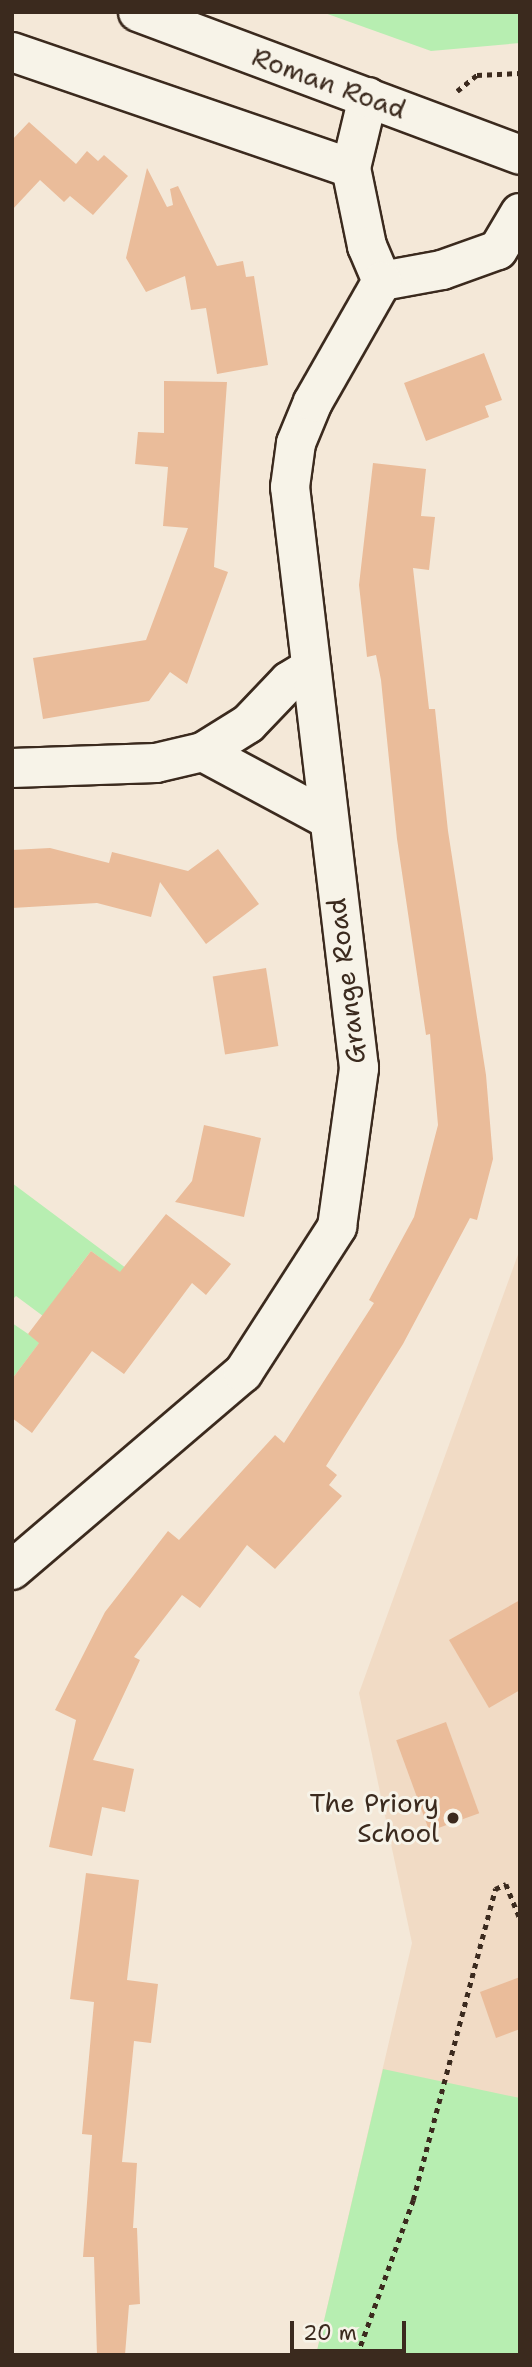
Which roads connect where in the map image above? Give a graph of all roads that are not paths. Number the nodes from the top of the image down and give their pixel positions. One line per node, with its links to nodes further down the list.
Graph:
1 (138, 12): 3 (street, Roman Road)
2 (12, 52): 5 (street)
3 (368, 97): 4 (street, Roman Road); 5 (street)
4 (520, 155)
5 (351, 168): 8 (street)
6 (520, 213): 7 (street)
7 (509, 254): 8 (street)
8 (382, 281): 9 (street, Grange Road)
9 (310, 668): 10 (street); 12 (street, Grange Road)
10 (203, 752): 11 (street); 12 (street)
11 (12, 768)
12 (326, 818): 13 (street, Grange Road)
13 (12, 1570)

